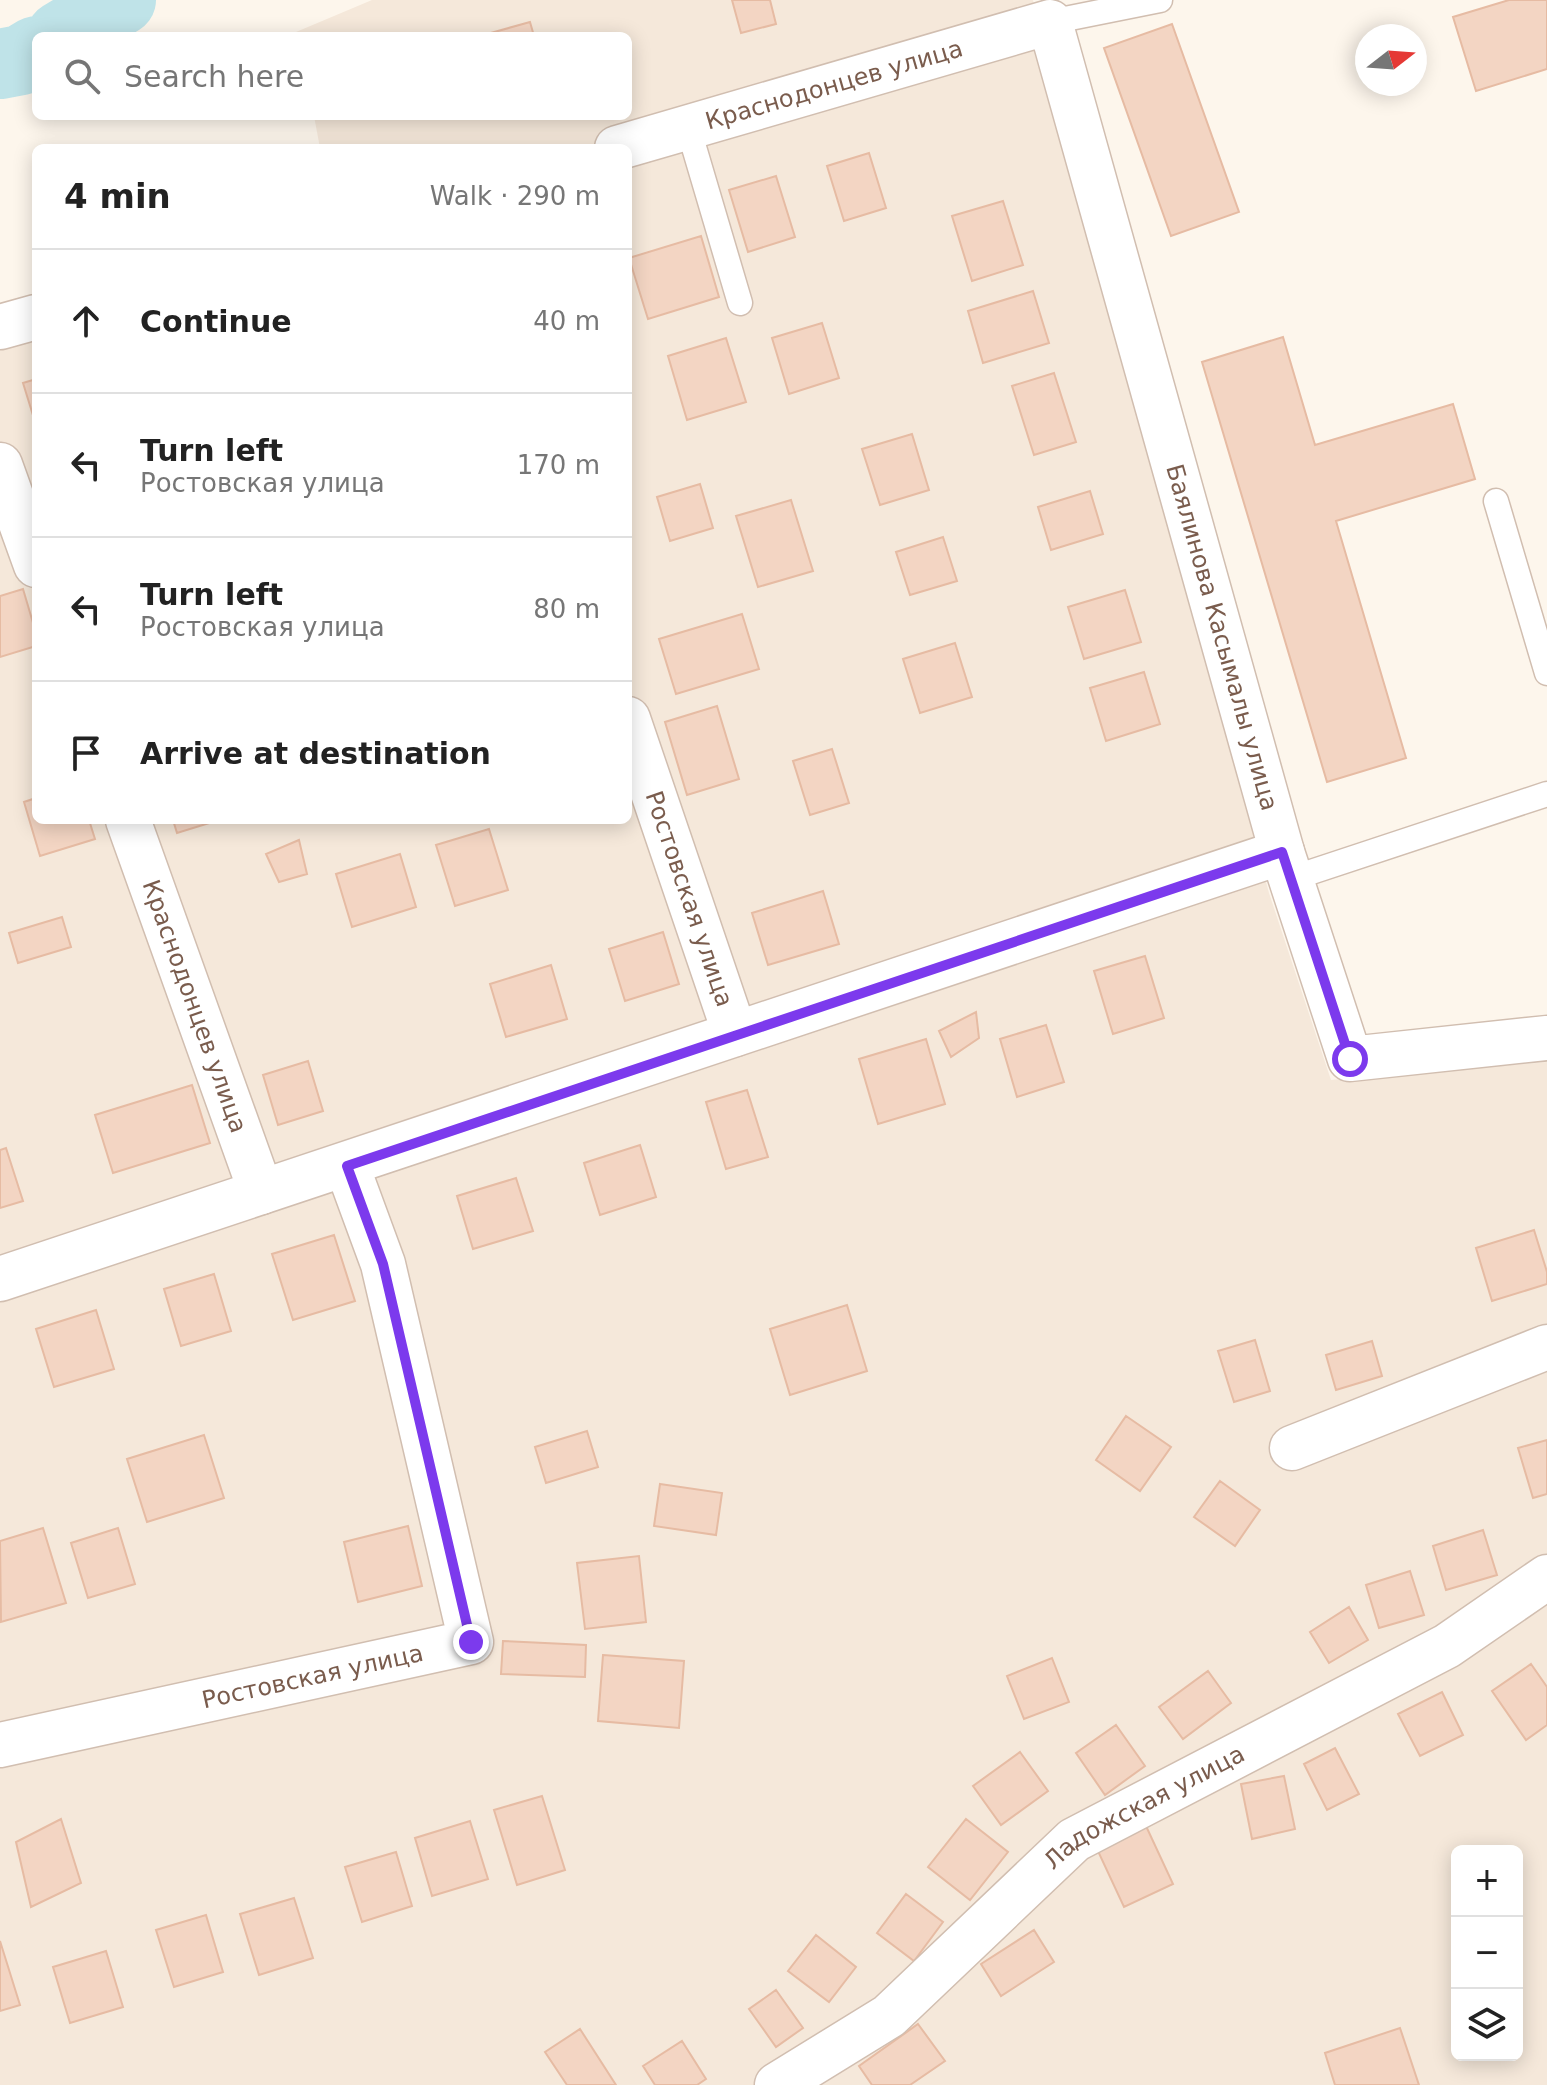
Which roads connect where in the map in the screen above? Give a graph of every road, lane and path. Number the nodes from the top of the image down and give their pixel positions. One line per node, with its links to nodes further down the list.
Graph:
1 (1160, 0): 2 (lane)
2 (1050, 22): 3 (street, Краснодонцев улица); 15 (street, Баялинова Касымалы улица)
3 (688, 127): 4 (street, Краснодонцев улица); 5 (lane)
4 (631, 144)
5 (740, 303)
6 (32, 318): 7 (street)
7 (0, 327)
8 (0, 465): 10 (street)
9 (1496, 501): 11 (lane)
10 (32, 554)
11 (1547, 673)
12 (632, 731): 16 (street, Ростовская улица)
13 (1547, 794): 15 (lane)
14 (129, 824): 19 (street, Краснодонцев улица)
15 (1286, 865): 16 (street, Ростовская улица); 17 (street, Баялинова Касымалы улица)
16 (735, 1034): 18 (street, Ростовская улица)
17 (1547, 1038)
18 (347, 1166): 19 (street, Ростовская улица); 24 (street, Ростовская улица)
19 (261, 1192): 20 (street, Ростовская улица)
20 (0, 1279)
21 (1547, 1347): 22 (street)
22 (1292, 1448)
23 (1547, 1577): 25 (street, Ладожская улица)
24 (0, 1745)
25 (777, 2085)

